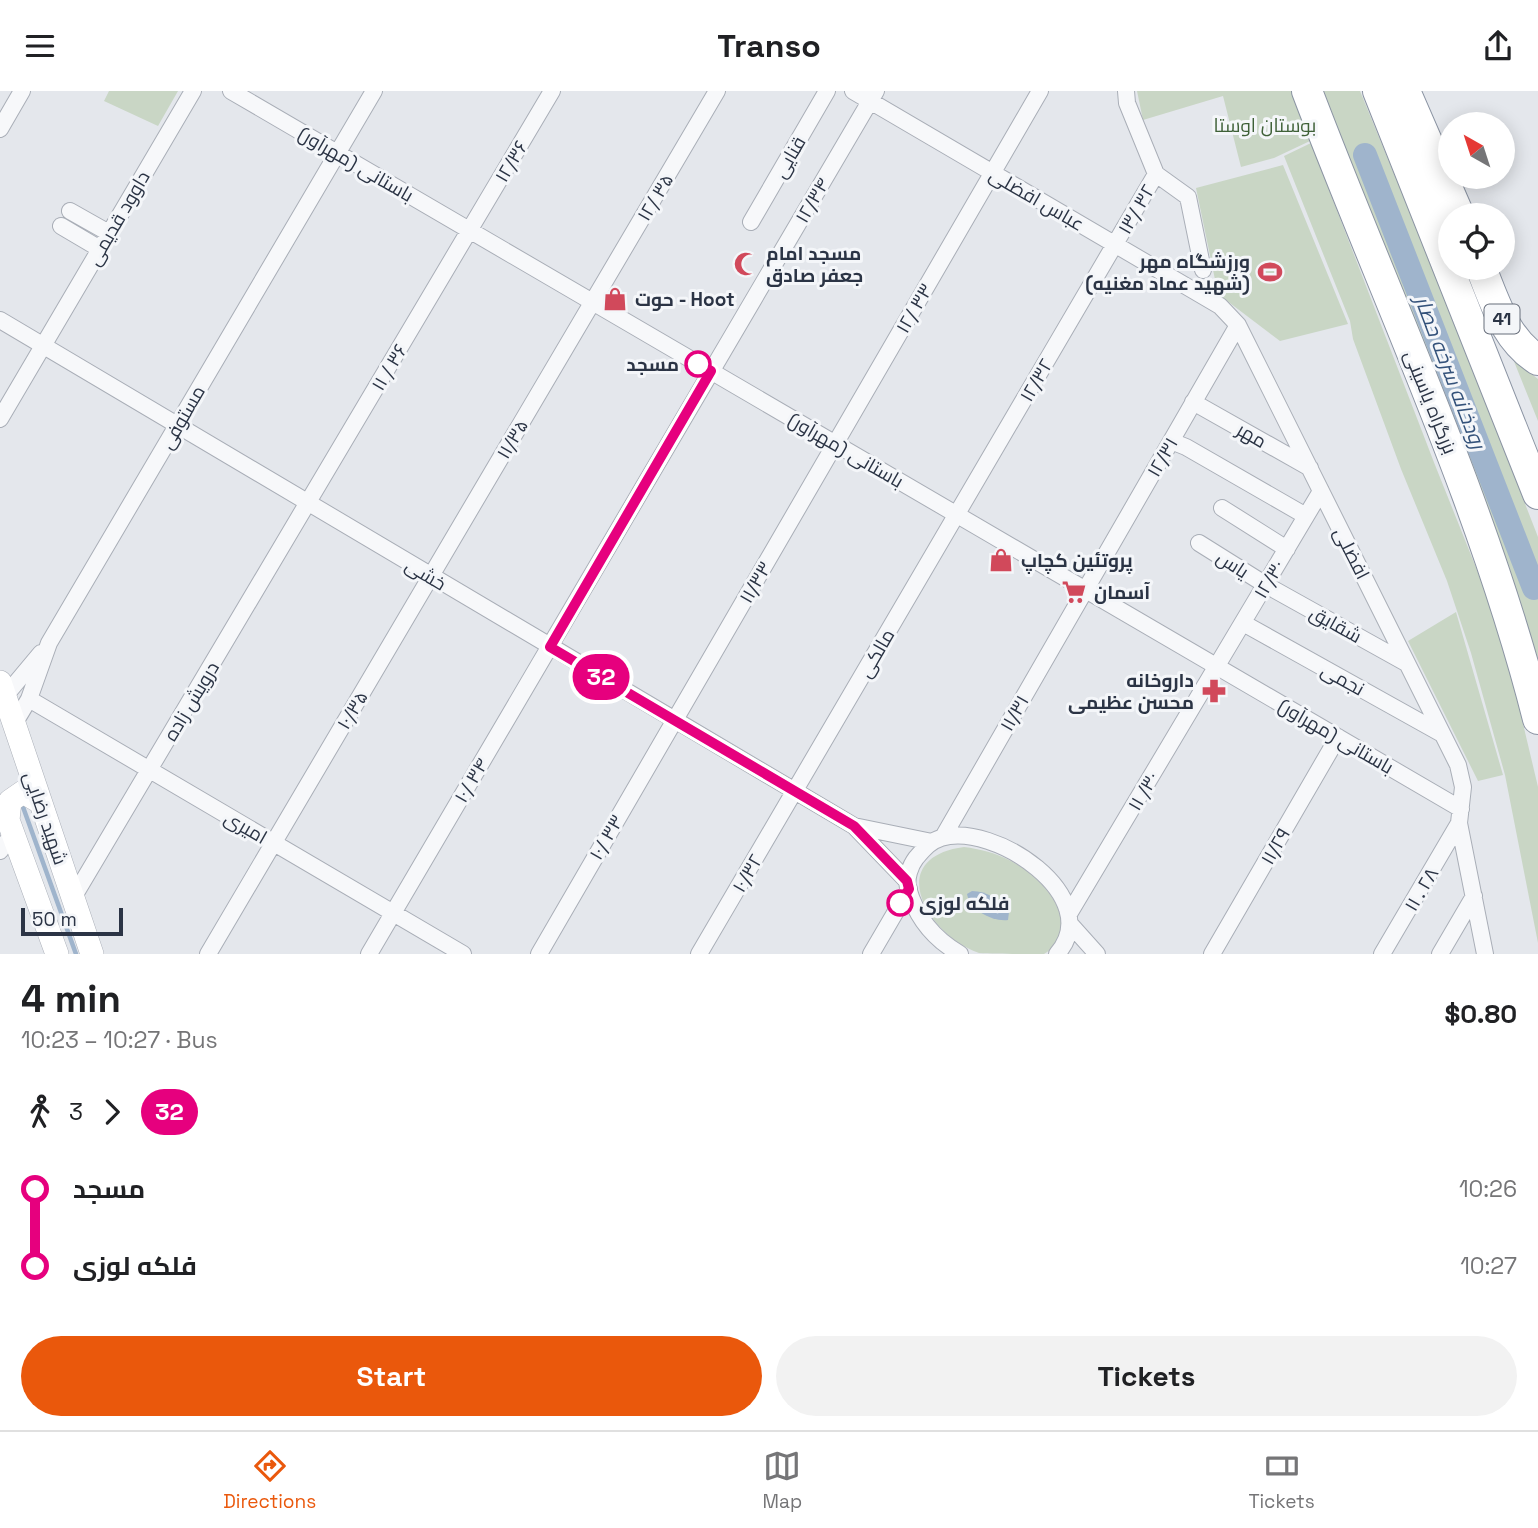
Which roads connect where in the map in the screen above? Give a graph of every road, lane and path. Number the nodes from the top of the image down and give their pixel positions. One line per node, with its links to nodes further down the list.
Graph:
1 (22, 91): 15 (street)
2 (193, 91): 24 (street, داوود قدیمی)
3 (231, 91): 16 (street, باستانی (مهرآور))
4 (374, 91): 16 (street, مستوفی)
5 (552, 91): 23 (street, ۱۲/۳۶)
6 (717, 91): 29 (street, ۱۲/ ۳۵)
7 (827, 91): 21 (street, قنایی)
8 (853, 91): 14 (street, عباس افضلی)
9 (1040, 91): 17 (street, ۱۲/ ۳۳)
10 (1126, 91): 18 (street)
11 (1307, 91): 60 (highway, بزرگراه یاسینی)
12 (1378, 91): 43 (highway)
13 (1405, 91): 19 (highway)
14 (873, 96): 17 (street, عباس افضلی); 35 (street, ۱۲/۳۴)
15 (0, 129)
16 (337, 153): 23 (street, باستانی (مهرآور)); 38 (street, مستوفی)
17 (992, 173): 25 (street, عباس افضلی); 40 (street, ۱۲/ ۳۳)
18 (1156, 174): 25 (street, ۱۳/ ۳۲); 27 (street)
19 (1455, 203)
20 (70, 211): 24 (street)
21 (751, 222)
22 (61, 226): 26 (street)
23 (470, 230): 29 (street, باستانی (مهرآور)); 44 (street, ۱۱ / ۳۶)
24 (109, 233): 26 (street, داوود قدیمی)
25 (1115, 245): 30 (street, عباس افضلی); 46 (street, ۱۲/۳۲)
26 (100, 249): 33 (street, داوود قدیمی)
27 (1203, 270)
28 (1486, 280): 34 (highway, 41)
29 (593, 302): 35 (street, باستانی (مهرآور)); 50 (street, ۱۱/۳۵)
30 (1220, 306): 32 (street, افضلی)
31 (0, 320): 33 (street, خشی)
32 (1238, 325): 36 (street, ۱۲/۳۱); 41 (street, افضلی)
33 (43, 346): 37 (street, داوود قدیمی); 38 (street, خشی)
34 (1538, 360)
35 (711, 371): 40 (street, باستانی (مهرآور)); 55 (street, ۱۲/۳۴)
36 (1194, 402): 39 (street, ۱۲/۳۱); 41 (street, مهر)
37 (0, 419)
38 (177, 425): 44 (street, خشی); 54 (street, مستوفی)
39 (1171, 441): 47 (street); 52 (street, ۱۲/۳۱)
40 (835, 443): 46 (street, باستانی (مهرآور)); 61 (street, ۱۱/۳۳)
41 (1310, 468): 42 (street, افضلی)
42 (1321, 491): 47 (street, ۱۲/۳۰); 56 (street, افضلی)
43 (1538, 494)
44 (308, 503): 50 (street, خشی); 66 (street, درویش زاده)
45 (1222, 508): 49 (street)
46 (957, 515): 52 (street, باستانی (مهرآور)); 67 (street, مالکی)
47 (1306, 516): 49 (street, ۱۲/۳۰)
48 (1199, 543): 51 (street, یاس)
49 (1287, 549): 51 (street, ۱۲/۳۰)
50 (431, 576): 55 (street, خشی); 73 (street, ۱۰/۳۵)
51 (1266, 585): 53 (street, ۱۲/۳۰); 56 (street, شقایق)
52 (1086, 590): 57 (street, باستانی (مهرآور)); 71 (street, ۱۱/۳۱)
53 (1243, 623): 57 (street, ۱۲/۳۰); 63 (street, نجمی)
54 (49, 643): 58 (street); 59 (street, مستوفی)
55 (550, 647): 61 (street, خشی); 77 (street, ۱۰/ ۳۴)
56 (1407, 663): 63 (street, افضلی)
57 (1218, 667): 64 (street, باستانی (مهرآور)); 78 (street, ۱۱ /۳۰)
58 (2, 689): 62 (main road, شهید رضایی)
59 (29, 699): 62 (street, مستوفی); 66 (street, امیری)
60 (1538, 719)
61 (674, 720): 67 (street, خشی); 84 (street, ۱۰/ ۳۳)
62 (14, 724): 65 (main road, مستوفی); 68 (main road, شهید رضایی)
63 (1442, 734): 69 (street, افضلی)
64 (1338, 737): 69 (street, باستانی (مهرآور)); 90 (street, ۱۱/۲۹)
65 (0, 748)
66 (150, 770): 73 (street, امیری); 76 (street, درویش زاده)
67 (794, 792): 70 (street, خشی); 85 (street, ۱۰/۳۲)
68 (40, 803): 72 (main road); 76 (main road, شهید رضایی)
69 (1460, 816): 75 (street, افضلی); 91 (street, ۱۱ . ۲۸)
70 (854, 826): 71 (street, خشی); 74 (street, خشی)
71 (937, 840): 74 (street, ۱۱/۳۱); 78 (street, خشی)
72 (7, 842): 79 (main road)
73 (274, 843): 77 (street, امیری); 81 (street, ۱۰/۳۵)
74 (908, 885): 86 (street, ۱۱/۳۱); 87 (street, خشی)
75 (1474, 896): 92 (street); 93 (street, افضلی)
76 (73, 898): 80 (main road, شهید رضایی)
77 (393, 913): 82 (street, ۱۰/ ۳۴); 83 (street, امیری)
78 (1070, 919): 88 (street, ۱۱ /۳۰); 89 (street)
79 (53, 951)
80 (92, 954)
81 (208, 954)
82 (369, 954)
83 (463, 954)
84 (538, 954)
85 (699, 954)
86 (871, 954)
87 (960, 954)
88 (1056, 954)
89 (1097, 954)
90 (1212, 954)
91 (1382, 954)
92 (1440, 954)
93 (1485, 954)

